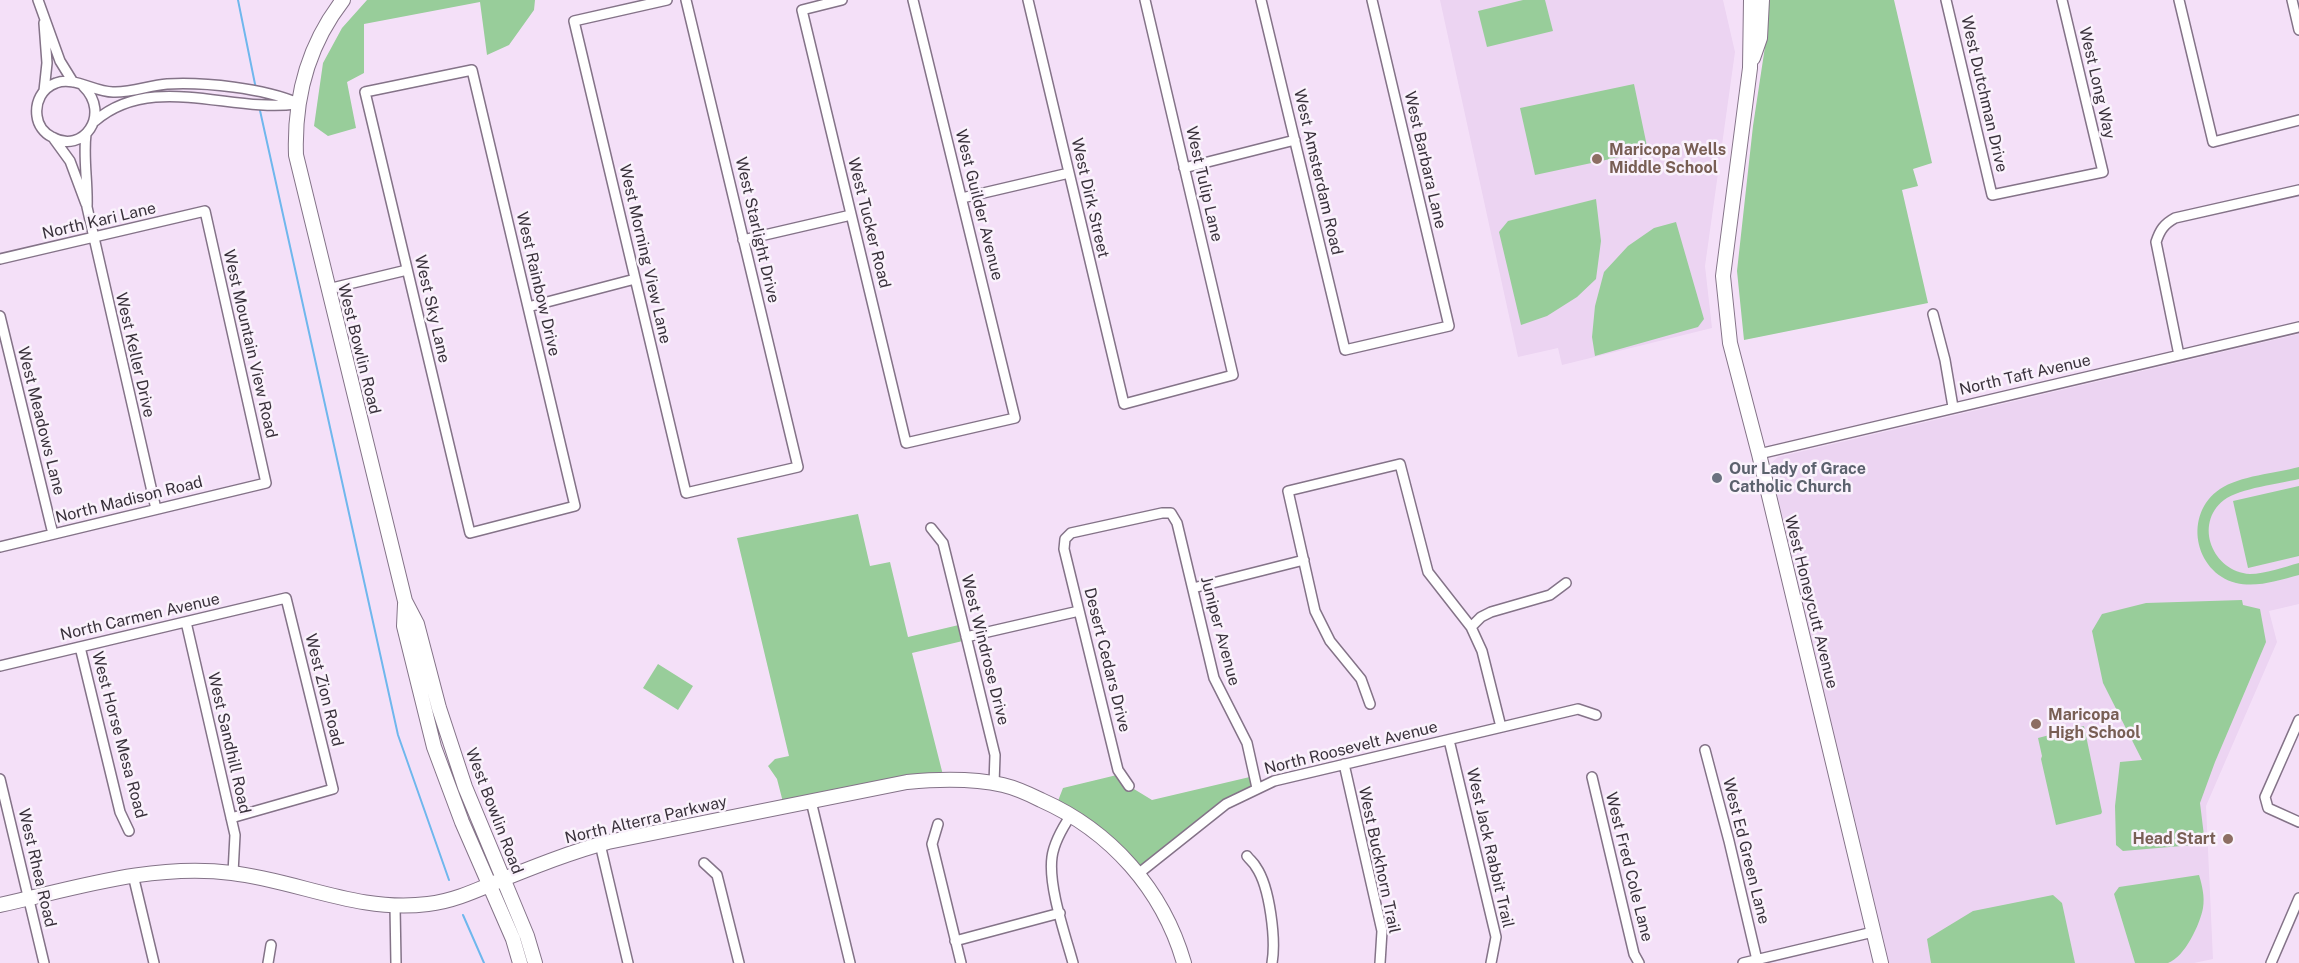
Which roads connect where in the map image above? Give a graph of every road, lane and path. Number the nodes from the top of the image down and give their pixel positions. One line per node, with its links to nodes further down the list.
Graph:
1 (38, 0): 17 (street)
2 (343, 0): 24 (street, West Bowlin Road)
3 (667, 0): 42 (street, West Morning View Lane)
4 (686, 0): 39 (street, West Starlight Drive)
5 (842, 0): 37 (street, West Tucker Road)
6 (913, 0): 34 (street, West Guilder Avenue)
7 (1028, 0): 32 (street, West Dirk Street)
8 (1145, 0): 30 (street, West Tulip Lane)
9 (1261, 0): 29 (street, West Amsterdam Road)
10 (1372, 0): 48 (street, West Barbara Lane)
11 (1751, 0): 19 (street, West Honeycutt Avenue)
12 (1762, 0): 19 (street, West Honeycutt Avenue)
13 (1946, 0): 31 (street, West Dutchman Drive)
14 (2062, 0): 31 (street, West Long Way)
15 (2179, 0): 25 (street)
16 (2292, 0): 18 (street)
17 (44, 20): 21 (street); 23 (street)
18 (2299, 30)
19 (1750, 68): 53 (street, West Honeycutt Avenue)
20 (472, 70): 41 (street, West Sky Lane); 44 (street, West Rainbow Drive)
21 (73, 82): 22 (street); 23 (street)
22 (83, 86): 24 (street); 26 (street)
23 (44, 91): 28 (street)
24 (298, 103): 26 (street); 43 (street, West Bowlin Road)
25 (2299, 120)
26 (94, 121): 27 (street)
27 (86, 134): 28 (street); 35 (street, West Keller Drive)
28 (54, 139): 35 (street, West Keller Drive)
29 (1295, 140): 30 (street); 48 (street, West Amsterdam Road)
30 (1184, 168): 50 (street, West Tulip Lane)
31 (2103, 172)
32 (1069, 173): 34 (street); 50 (street, West Dirk Street)
33 (2299, 190): 49 (street)
34 (962, 198): 52 (street, West Guilder Avenue)
35 (87, 207): 38 (street, West Keller Drive)
36 (205, 211): 38 (street, North Kari Lane); 54 (street, West Mountain View Road)
37 (851, 215): 39 (street); 52 (street, West Tucker Road)
38 (93, 238): 40 (street, North Kari Lane); 57 (street, West Keller Drive)
39 (743, 240): 55 (street, West Starlight Drive)
40 (0, 259)
41 (407, 270): 43 (street); 56 (street, West Sky Lane)
42 (635, 279): 44 (street); 55 (street, West Morning View Lane)
43 (328, 289): 96 (street, West Bowlin Road)
44 (528, 307): 56 (street, West Rainbow Drive)
45 (1933, 314): 51 (street)
46 (0, 316): 60 (street, West Meadows Lane)
47 (2299, 327): 49 (street, North Taft Avenue)
48 (1345, 350)
49 (2179, 355): 51 (street, North Taft Avenue)
50 (1124, 404)
51 (1953, 407): 53 (street, North Taft Avenue)
52 (906, 443)
53 (1759, 454): 102 (street, West Honeycutt Avenue)
54 (266, 483): 57 (street, North Madison Road)
55 (686, 493)
56 (575, 506)
57 (156, 509): 60 (street, North Madison Road)
58 (1171, 513): 64 (street, Juniper Avenue); 66 (street, Desert Cedars Drive)
59 (931, 528): 69 (street, West Windrose Drive)
60 (53, 534): 61 (street, North Madison Road)
61 (0, 547)
62 (1304, 560): 64 (street); 68 (street); 72 (street)
63 (1566, 583): 68 (street)
64 (1193, 588): 83 (street, Juniper Avenue)
65 (286, 598): 67 (street, North Carmen Avenue); 86 (street, West Zion Road)
66 (1079, 611): 69 (street); 82 (street, Desert Cedars Drive)
67 (186, 622): 70 (street, North Carmen Avenue); 86 (street, West Sandhill Road)
68 (1471, 627): 75 (street)
69 (966, 637): 81 (street, West Windrose Drive)
70 (80, 647): 71 (street, North Carmen Avenue); 89 (street, West Horse Mesa Road)
71 (0, 666)
72 (1370, 704)
73 (1596, 715): 75 (street, North Roosevelt Avenue)
74 (2299, 720): 87 (street)
75 (1501, 727): 76 (street, North Roosevelt Avenue)
76 (1449, 740): 78 (street, North Roosevelt Avenue); 120 (street, West Jack Rabbit Trail)
77 (1705, 750): 105 (street, West Ed Green Lane)
78 (1344, 764): 83 (street, North Roosevelt Avenue); 119 (street, West Buckhorn Trail)
79 (1592, 777): 121 (street, West Fred Cole Lane)
80 (0, 779): 98 (street, West Rhea Road)
81 (994, 784): 84 (street, North Alterra Parkway); 85 (street, North Alterra Parkway)
82 (1129, 786)
83 (1257, 788): 94 (street, North Roosevelt Avenue)
84 (811, 801): 90 (street, North Alterra Parkway); 114 (street)
85 (1071, 814): 94 (street, North Alterra Parkway); 101 (street)
86 (231, 818): 93 (street, West Sandhill Road)
87 (2299, 822)
88 (938, 824): 103 (street)
89 (129, 831)
90 (600, 844): 96 (street, North Alterra Parkway); 112 (street)
91 (1247, 856): 118 (street)
92 (704, 863): 113 (street)
93 (233, 873): 95 (street, North Alterra Parkway); 100 (street, North Alterra Parkway)
94 (1138, 874): 117 (street, North Alterra Parkway)
95 (133, 875): 98 (street, North Alterra Parkway); 107 (street)
96 (496, 882): 100 (street, North Alterra Parkway); 110 (street, West Bowlin Road); 111 (street, West Bowlin Road)
97 (2299, 898): 124 (street)
98 (29, 899): 99 (street, North Alterra Parkway); 106 (street, West Rhea Road)
99 (0, 905)
100 (395, 906): 109 (street)
101 (1060, 913): 103 (street); 116 (street)
102 (1873, 932): 105 (street); 123 (street, West Honeycutt Avenue)
103 (956, 940): 115 (street)
104 (271, 945): 108 (street)
105 (1756, 960): 122 (street)
106 (44, 963)
107 (154, 963)
108 (268, 963)
109 (396, 963)
110 (520, 963)
111 (536, 963)
112 (628, 963)
113 (739, 963)
114 (850, 963)
115 (961, 963)
116 (1072, 963)
117 (1184, 963)
118 (1272, 963)
119 (1380, 963)
120 (1491, 963)
121 (1639, 963)
122 (1743, 963)
123 (1881, 963)
124 (2271, 963)

